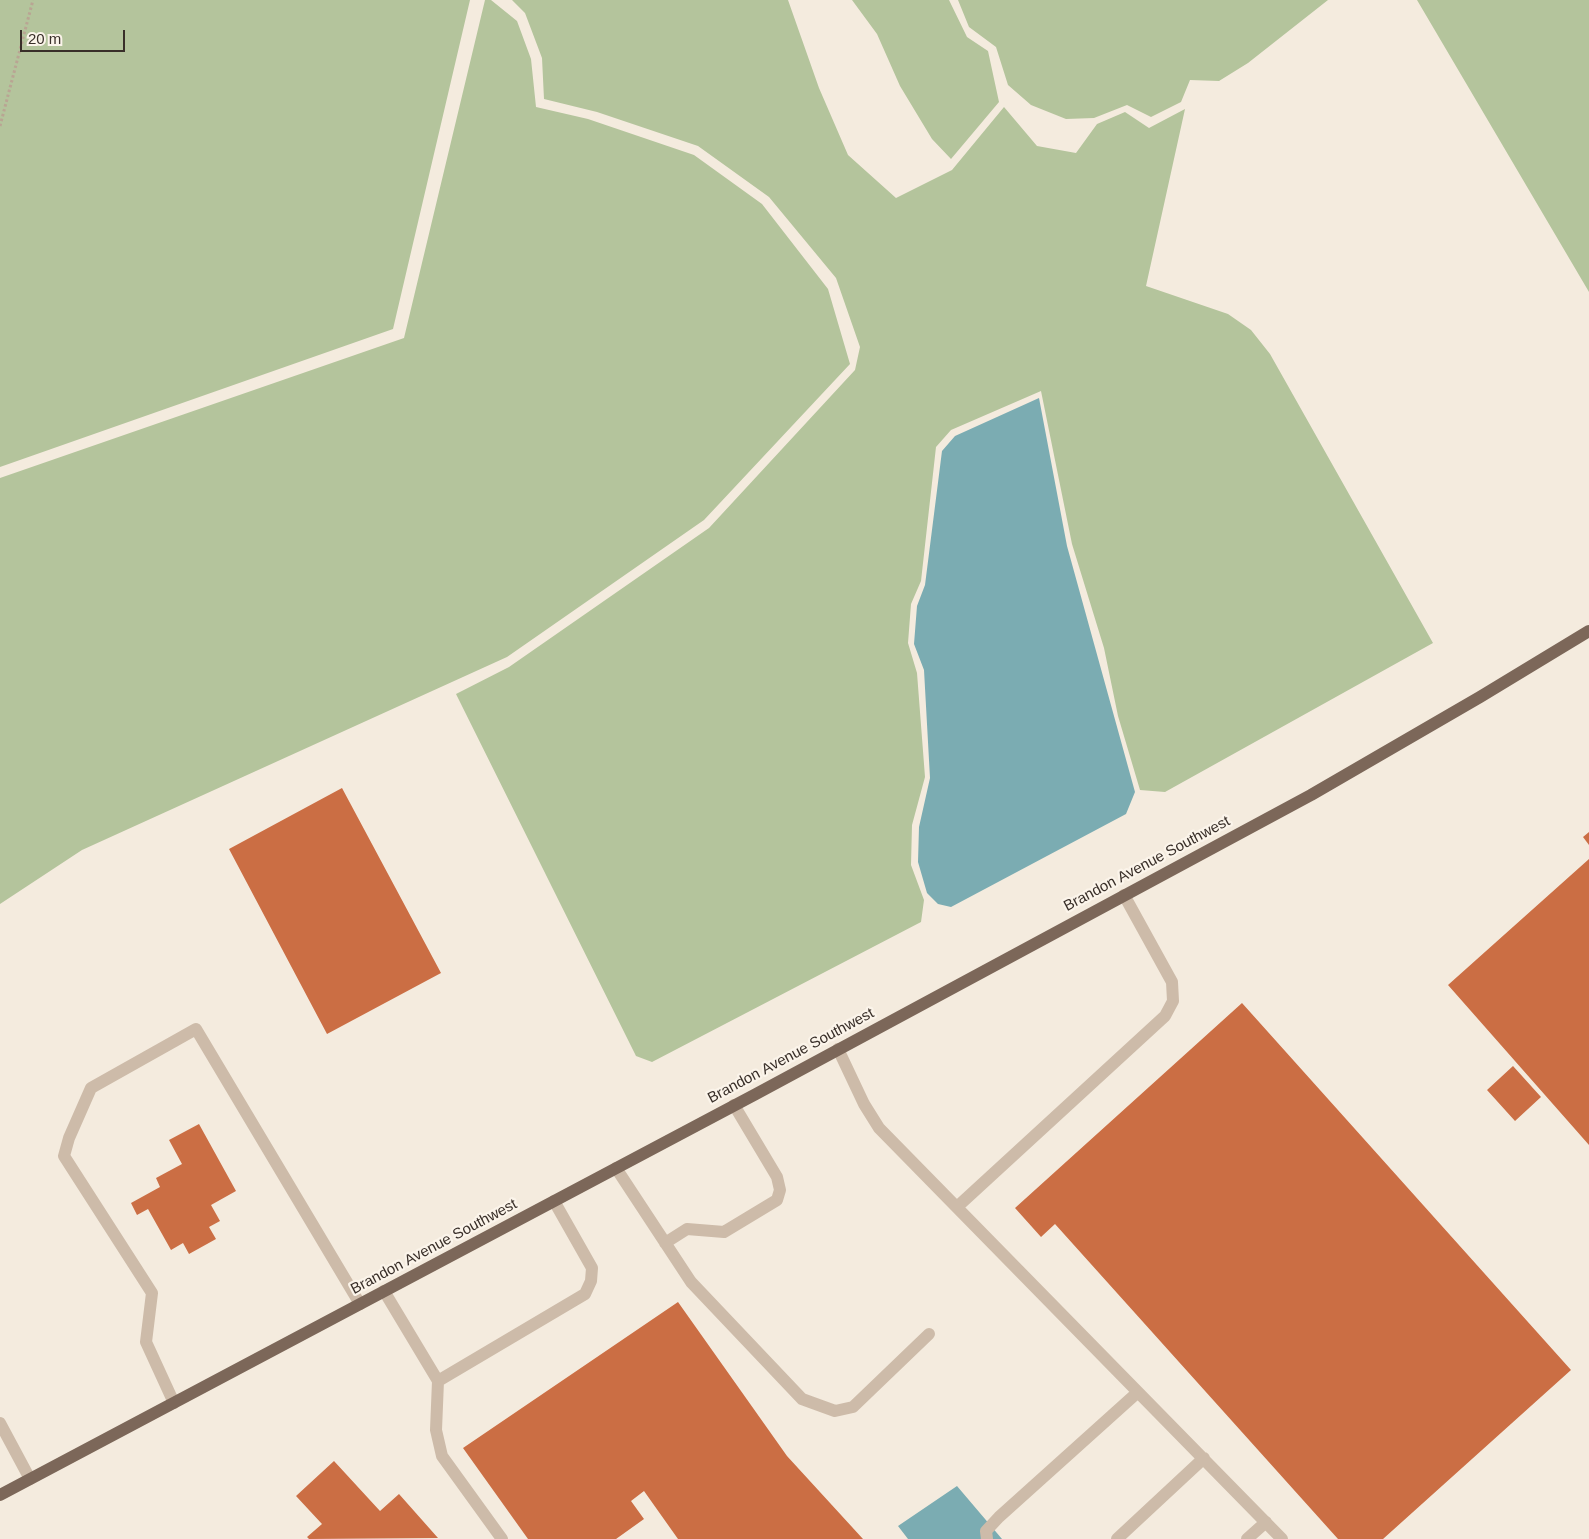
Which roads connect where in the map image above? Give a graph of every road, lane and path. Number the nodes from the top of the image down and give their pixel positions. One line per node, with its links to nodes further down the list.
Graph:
1 (33, 0): 2 (path)
2 (0, 126)
3 (1589, 631): 4 (main road, Brandon Avenue Southwest)
4 (1124, 895): 5 (main road, Brandon Avenue Southwest); 9 (lane)
5 (838, 1049): 6 (main road, Brandon Avenue Southwest); 9 (lane)
6 (734, 1105): 7 (main road, Brandon Avenue Southwest); 10 (lane)
7 (616, 1168): 8 (main road, Brandon Avenue Southwest); 10 (lane)
8 (554, 1201): 11 (main road, Brandon Avenue Southwest); 14 (lane)
9 (957, 1207): 15 (lane)
10 (666, 1243): 13 (lane)
11 (384, 1291): 12 (main road, Brandon Avenue Southwest); 14 (lane)
12 (360, 1304): 16 (main road, Brandon Avenue Southwest); 16 (lane)
13 (929, 1334)
14 (438, 1380): 22 (lane)
15 (1138, 1392): 18 (lane); 23 (lane)
16 (174, 1403): 19 (main road, Brandon Avenue Southwest)
17 (0, 1424): 19 (lane)
18 (1204, 1458): 21 (lane); 24 (lane)
19 (30, 1479): 20 (main road, Brandon Avenue Southwest)
20 (0, 1495)
21 (1266, 1522): 25 (lane); 26 (lane)
22 (502, 1539)
23 (987, 1539)
24 (1117, 1539)
25 (1247, 1539)
26 (1282, 1539)

